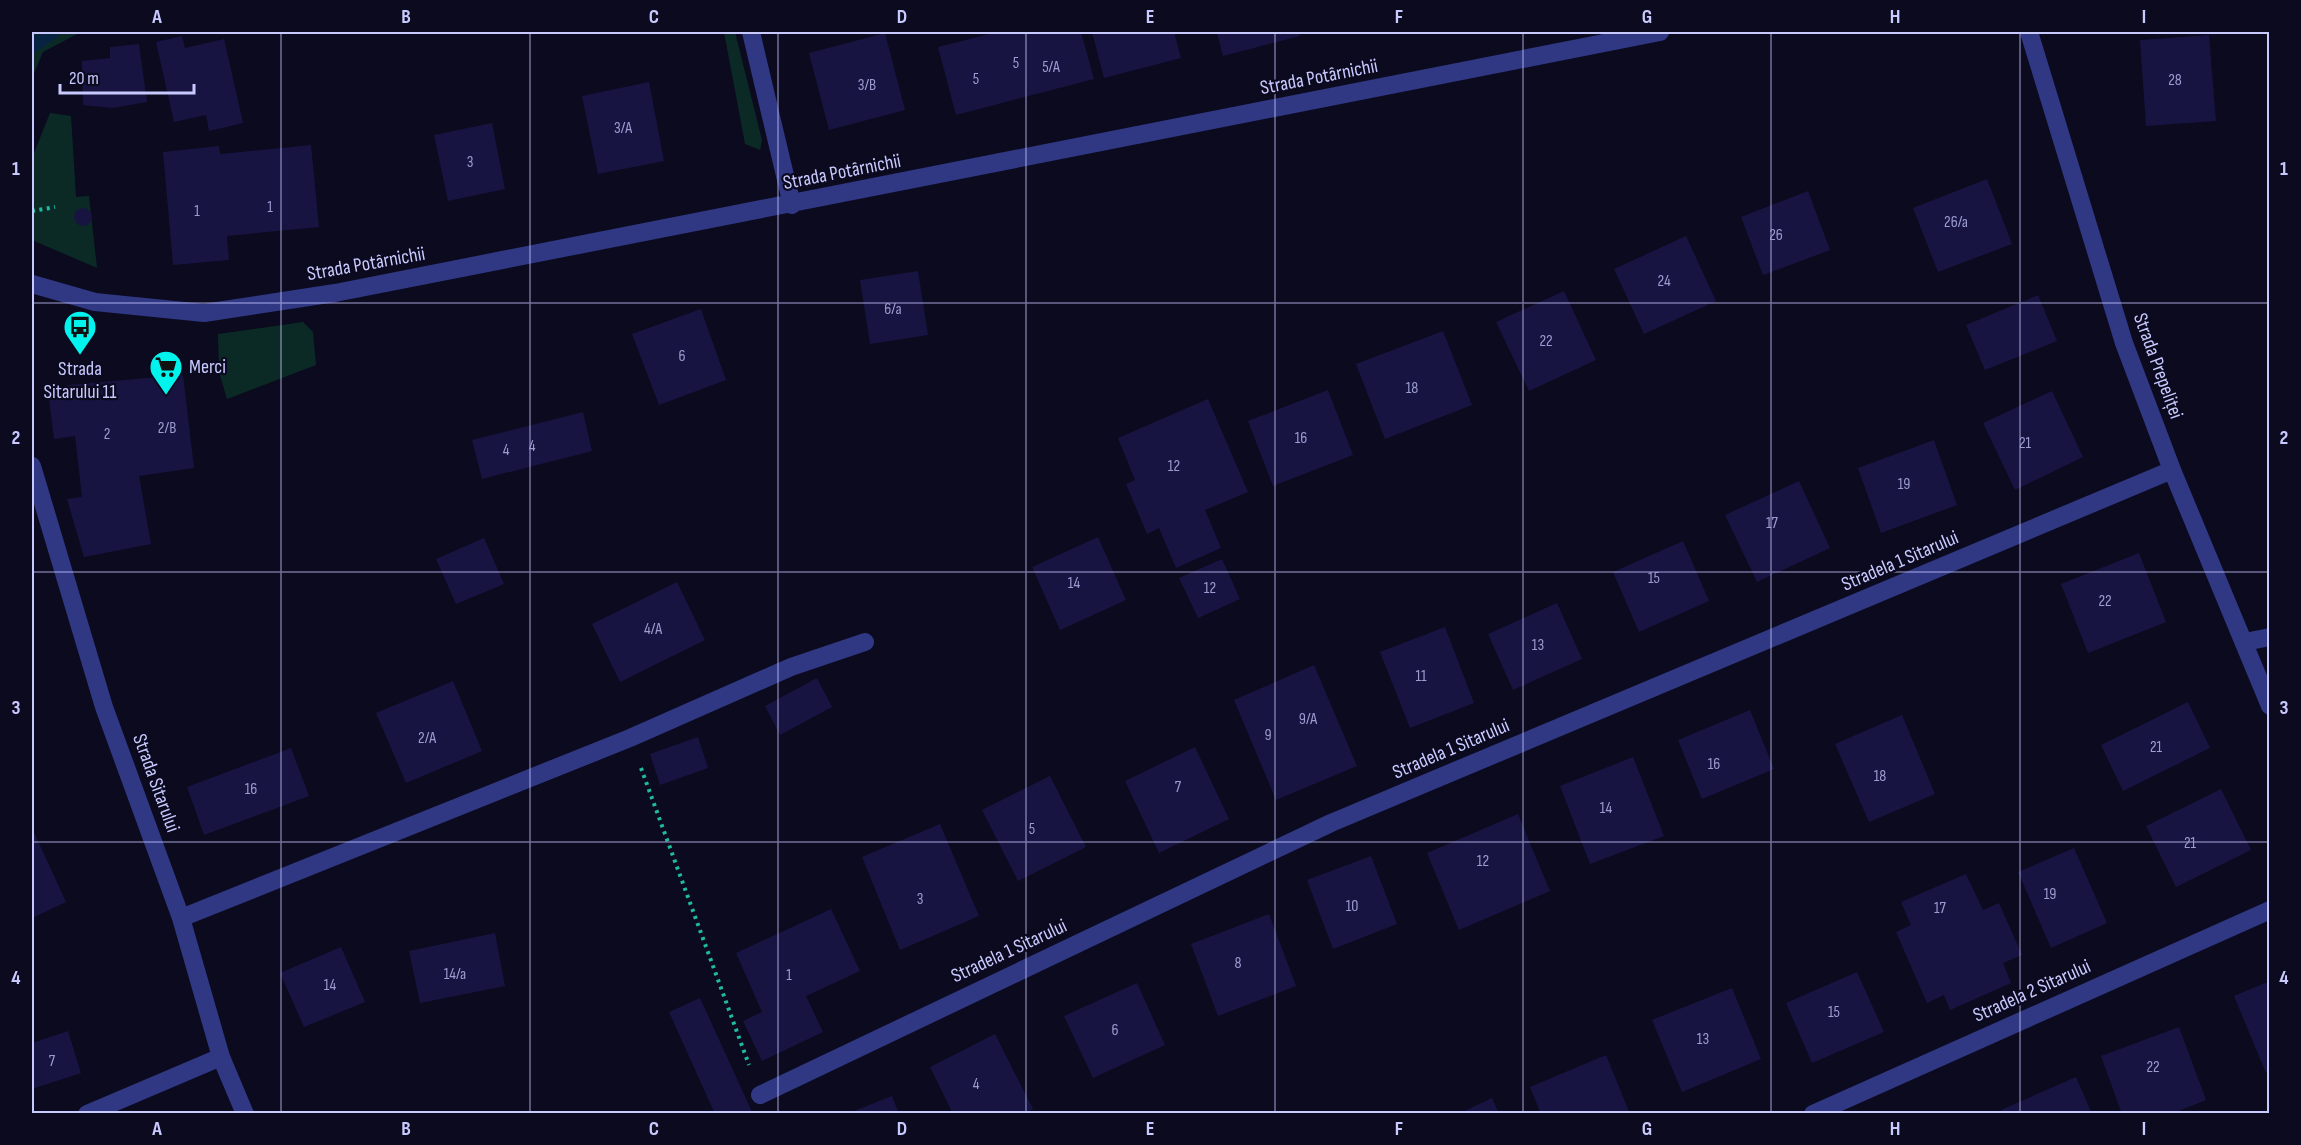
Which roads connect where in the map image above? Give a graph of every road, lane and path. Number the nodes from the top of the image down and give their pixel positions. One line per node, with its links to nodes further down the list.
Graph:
1 (751, 32): 4 (street)
2 (1660, 32): 4 (street, Strada Potârnichii)
3 (2029, 32): 9 (street, Strada Prepeliței)
4 (792, 205): 7 (street, Strada Potârnichii)
5 (55, 207): 6 (path)
6 (32, 211)
7 (32, 284)
8 (32, 466): 16 (street, Strada Sitarului)
9 (2172, 470): 12 (street, Strada Prepeliței); 18 (street, Stradela 1 Sitarului)
10 (2270, 637): 12 (street)
11 (865, 642): 14 (street)
12 (2245, 642): 13 (street, Strada Prepeliței)
13 (2270, 706)
14 (630, 738): 16 (street); 18 (path)
15 (2270, 910): 21 (street, Stradela 2 Sitarului)
16 (181, 918): 17 (street, Strada Sitarului)
17 (221, 1057): 19 (street); 20 (street, Strada Sitarului)
18 (760, 1095)
19 (87, 1113)
20 (245, 1113)
21 (1813, 1113)

